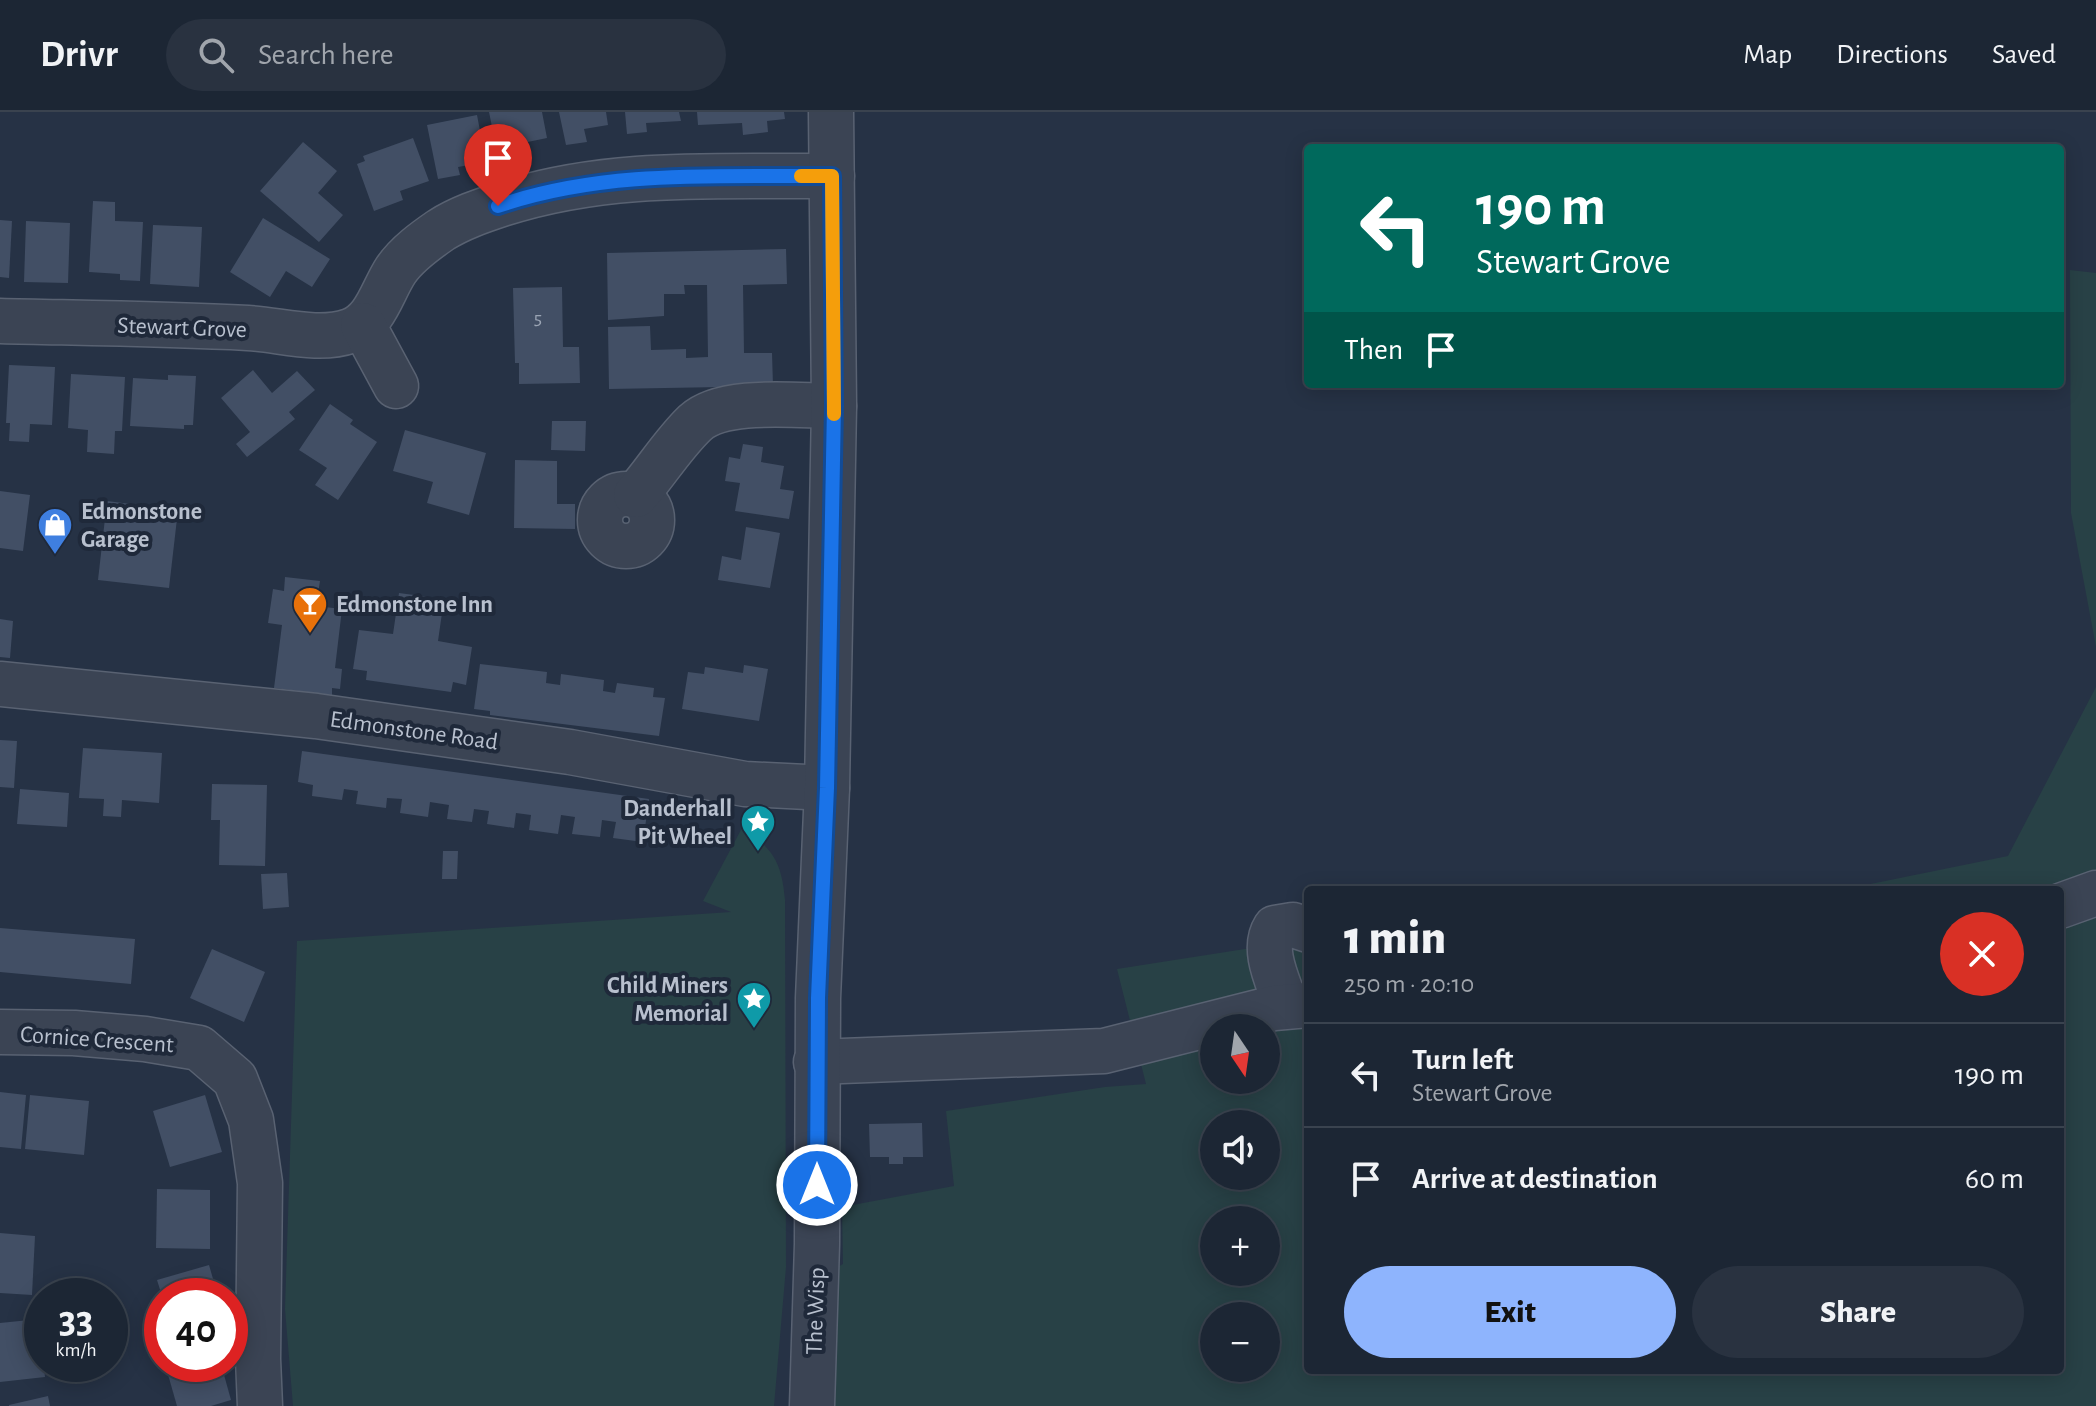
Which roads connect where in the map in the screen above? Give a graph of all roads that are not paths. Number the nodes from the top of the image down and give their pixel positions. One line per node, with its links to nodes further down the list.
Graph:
1 (831, 112): 2 (street, The Wisp)
2 (832, 176): 4 (street); 6 (street, The Wisp)
3 (0, 321): 4 (street, Stewart Grove)
4 (363, 325): 5 (street)
5 (396, 386)
6 (834, 406): 7 (street); 9 (street, The Wisp)
7 (636, 495)
8 (0, 684): 9 (street, Edmonstone Road)
9 (827, 788): 15 (street, The Wisp)
10 (2096, 893): 11 (street)
11 (2064, 905)
12 (1304, 929): 13 (street)
13 (1297, 1006): 15 (street)
14 (0, 1032): 16 (street, Cornice Crescent)
15 (816, 1062): 17 (street, The Wisp)
16 (260, 1406)
17 (812, 1406)

